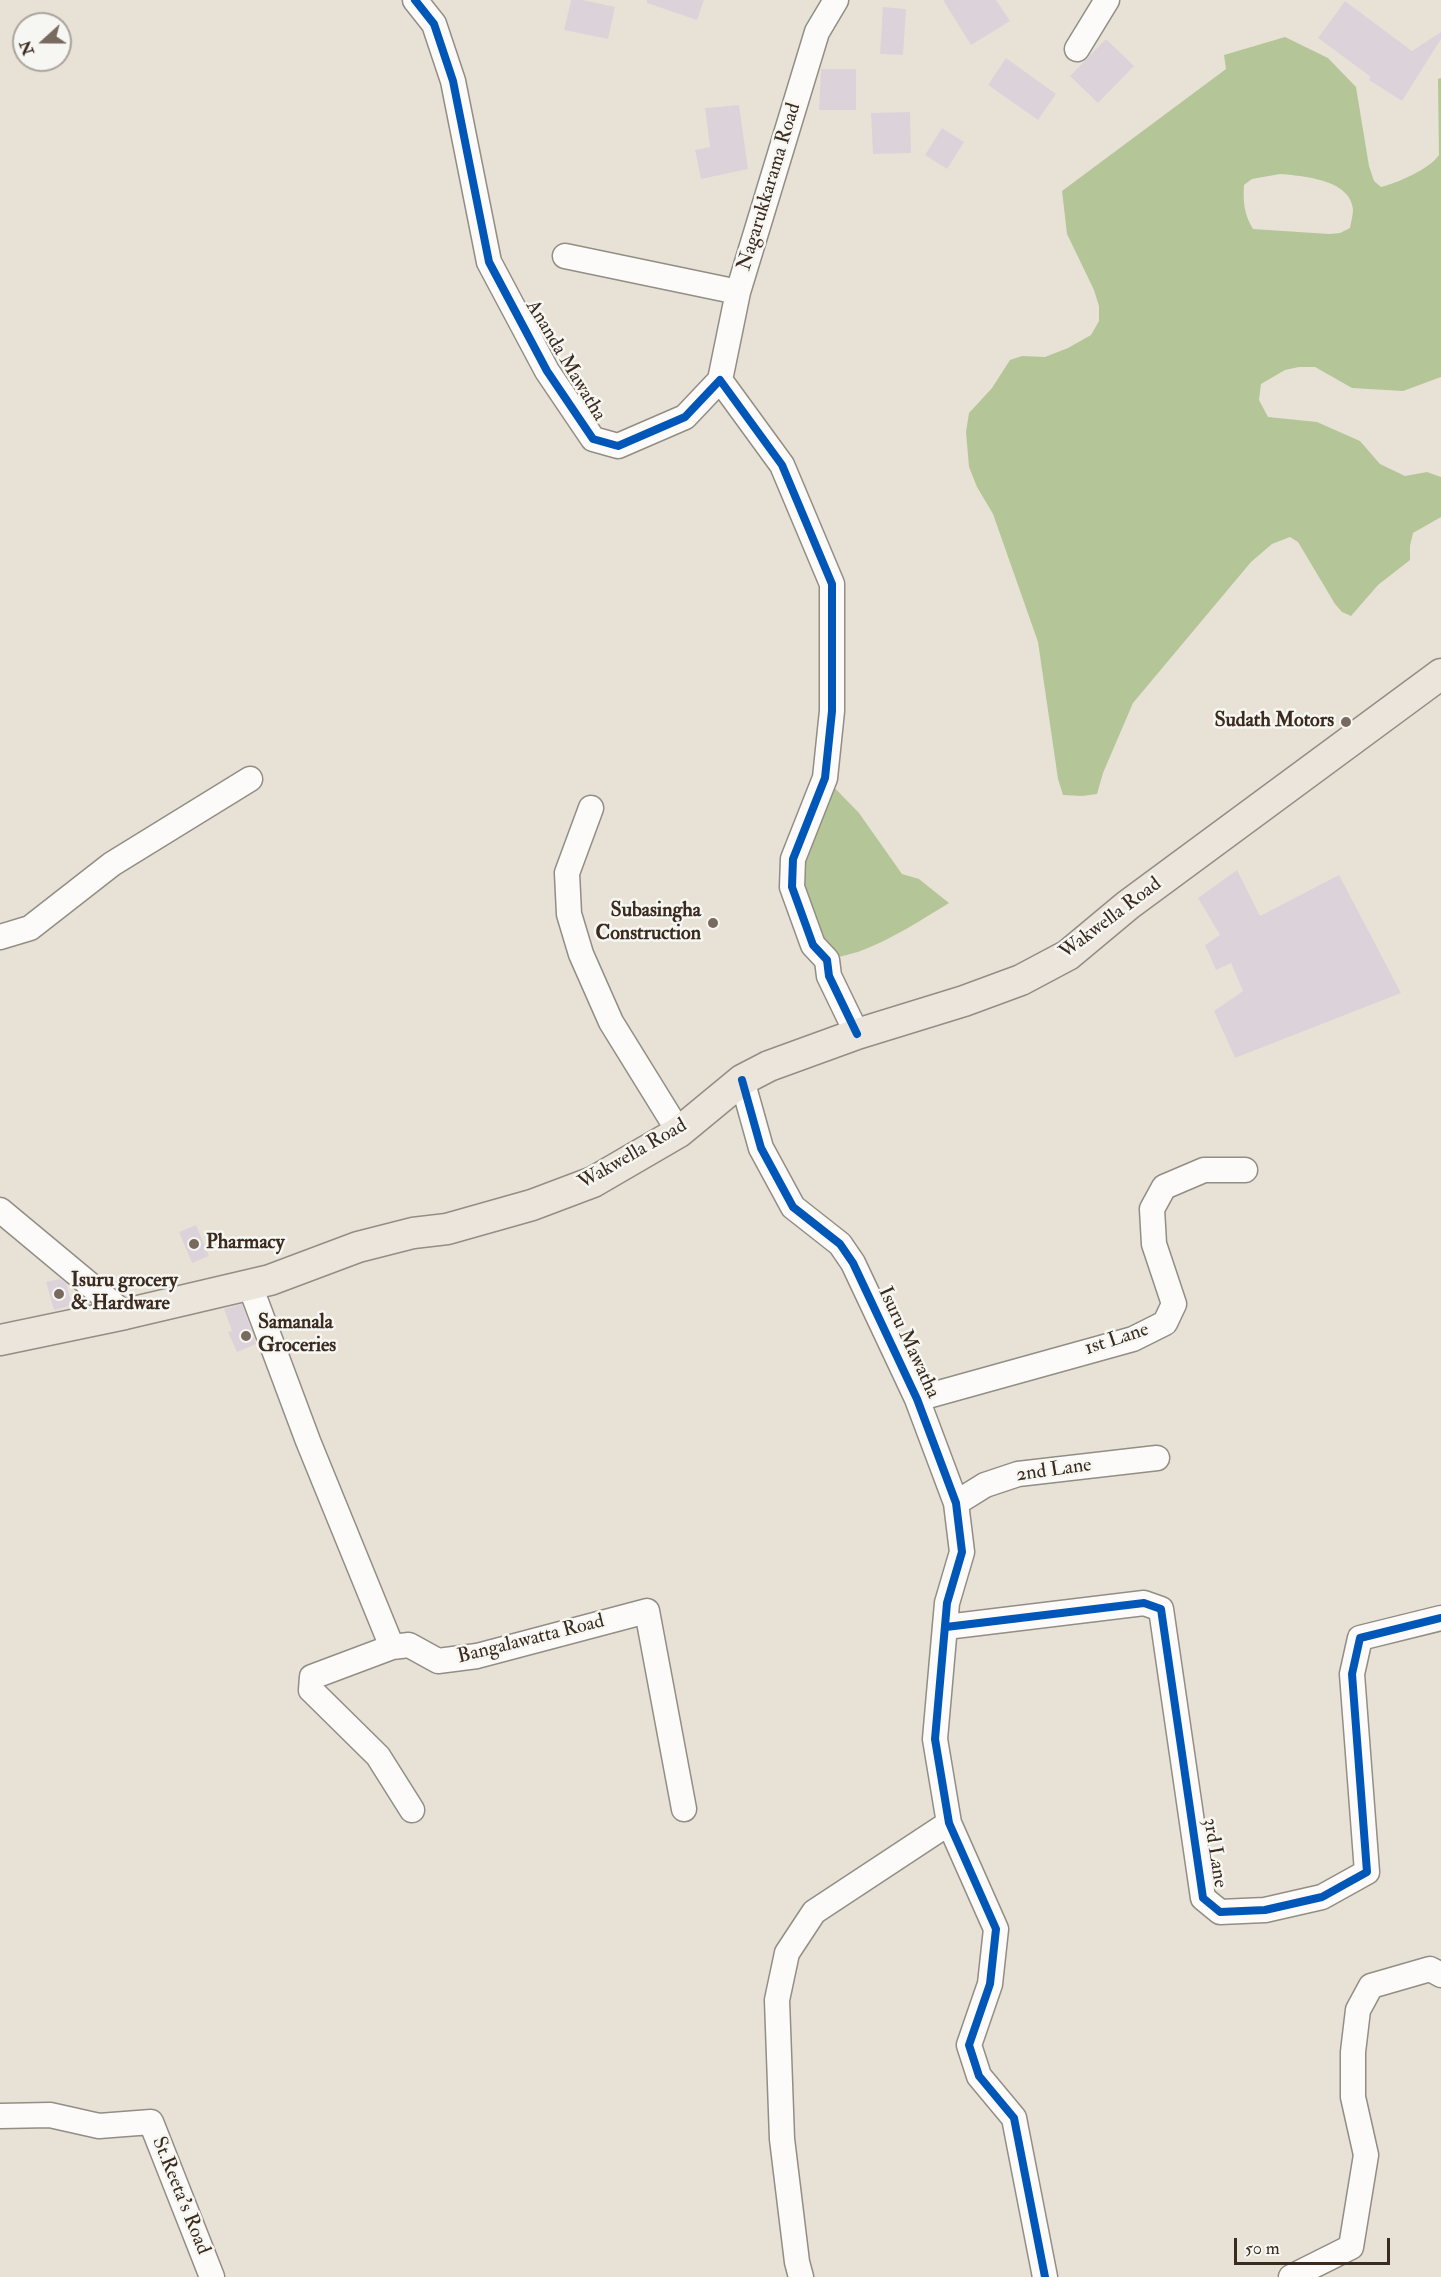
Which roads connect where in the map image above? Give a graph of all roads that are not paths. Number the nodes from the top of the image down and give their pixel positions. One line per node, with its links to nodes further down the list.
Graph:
1 (415, 0): 7 (street, Ananda Mawatha)
2 (836, 0): 6 (street, Nagarukkarama Road)
3 (1107, 0): 4 (street)
4 (1077, 49)
5 (565, 256): 6 (street)
6 (738, 292): 7 (street, Nagarukkarama Road)
7 (720, 380): 12 (street)
8 (1441, 674): 12 (main road, Wakwella Road)
9 (250, 778): 11 (street)
10 (591, 808): 14 (street)
11 (0, 937)
12 (857, 1034): 13 (main road, Wakwella Road)
13 (742, 1080): 14 (main road, Wakwella Road); 20 (street, Isuru Mawatha)
14 (680, 1132): 17 (main road, Wakwella Road)
15 (1245, 1170): 20 (street, 1st Lane)
16 (0, 1210): 18 (street)
17 (249, 1283): 18 (main road, Wakwella Road); 25 (street)
18 (124, 1314): 19 (main road, Wakwella Road)
19 (0, 1340)
20 (917, 1399): 22 (street, Isuru Mawatha)
21 (1157, 1458): 22 (street, 2nd Lane)
22 (956, 1503): 24 (street, Isuru Mawatha)
23 (1441, 1618): 24 (street, 3rd Lane)
24 (946, 1627): 28 (street, Isuru Mawatha)
25 (392, 1647): 26 (street, Bangalawatta Road); 27 (street)
26 (684, 1809)
27 (412, 1810)
28 (949, 1823): 32 (street); 33 (street, Isuru Mawatha)
29 (1441, 1975): 34 (street)
30 (0, 2116): 31 (street, St.Reeta's Road)
31 (212, 2277)
32 (801, 2277)
33 (1045, 2277)
34 (1291, 2277)

